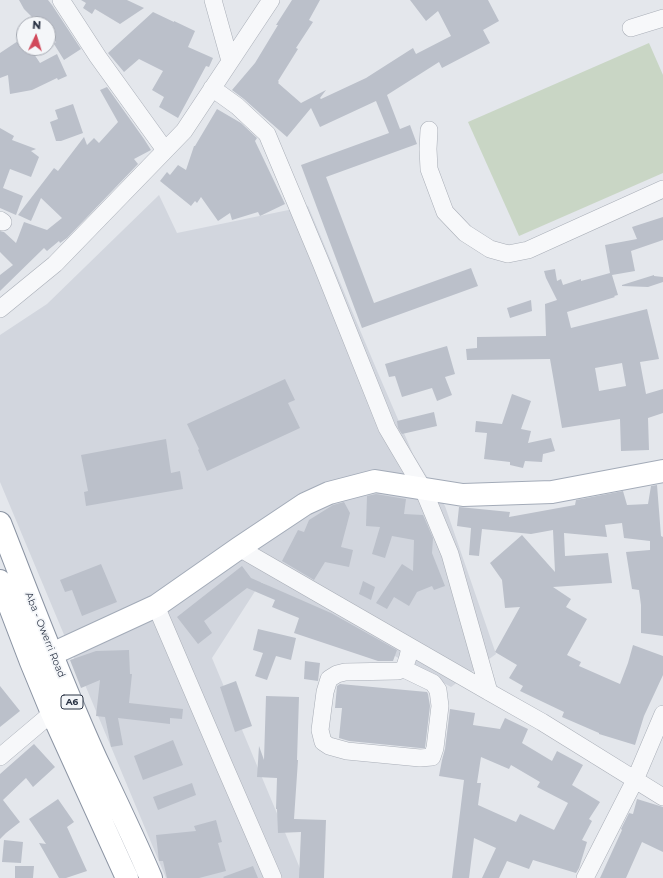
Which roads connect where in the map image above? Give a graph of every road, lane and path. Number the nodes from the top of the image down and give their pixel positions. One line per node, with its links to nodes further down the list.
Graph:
1 (61, 0): 9 (street)
2 (213, 0): 6 (street)
3 (271, 0): 6 (street)
4 (663, 18): 5 (street)
5 (631, 28)
6 (230, 62): 7 (street)
7 (212, 88): 9 (street); 13 (street)
8 (430, 130): 10 (street)
9 (166, 150): 11 (street)
10 (663, 189)
11 (0, 309)
12 (663, 471): 13 (main road)
13 (422, 488): 15 (main road); 22 (street)
14 (0, 523): 19 (main road, Aba - Owerri Road / A6)
15 (239, 548): 17 (main road); 18 (street)
16 (0, 581): 20 (main road, A6)
17 (156, 606): 19 (main road); 30 (street)
18 (410, 647): 21 (street); 22 (street)
19 (52, 654): 20 (main road); 29 (main road, Aba - Owerri Road / A6)
20 (31, 662): 23 (main road, A6)
21 (404, 669): 21 (street)
22 (488, 692): 26 (street)
23 (52, 714): 25 (street); 28 (main road, A6)
24 (663, 714): 26 (street)
25 (0, 757)
26 (635, 780): 27 (street); 31 (street)
27 (663, 797)
28 (127, 878)
29 (151, 878)
30 (273, 878)
31 (585, 878)

